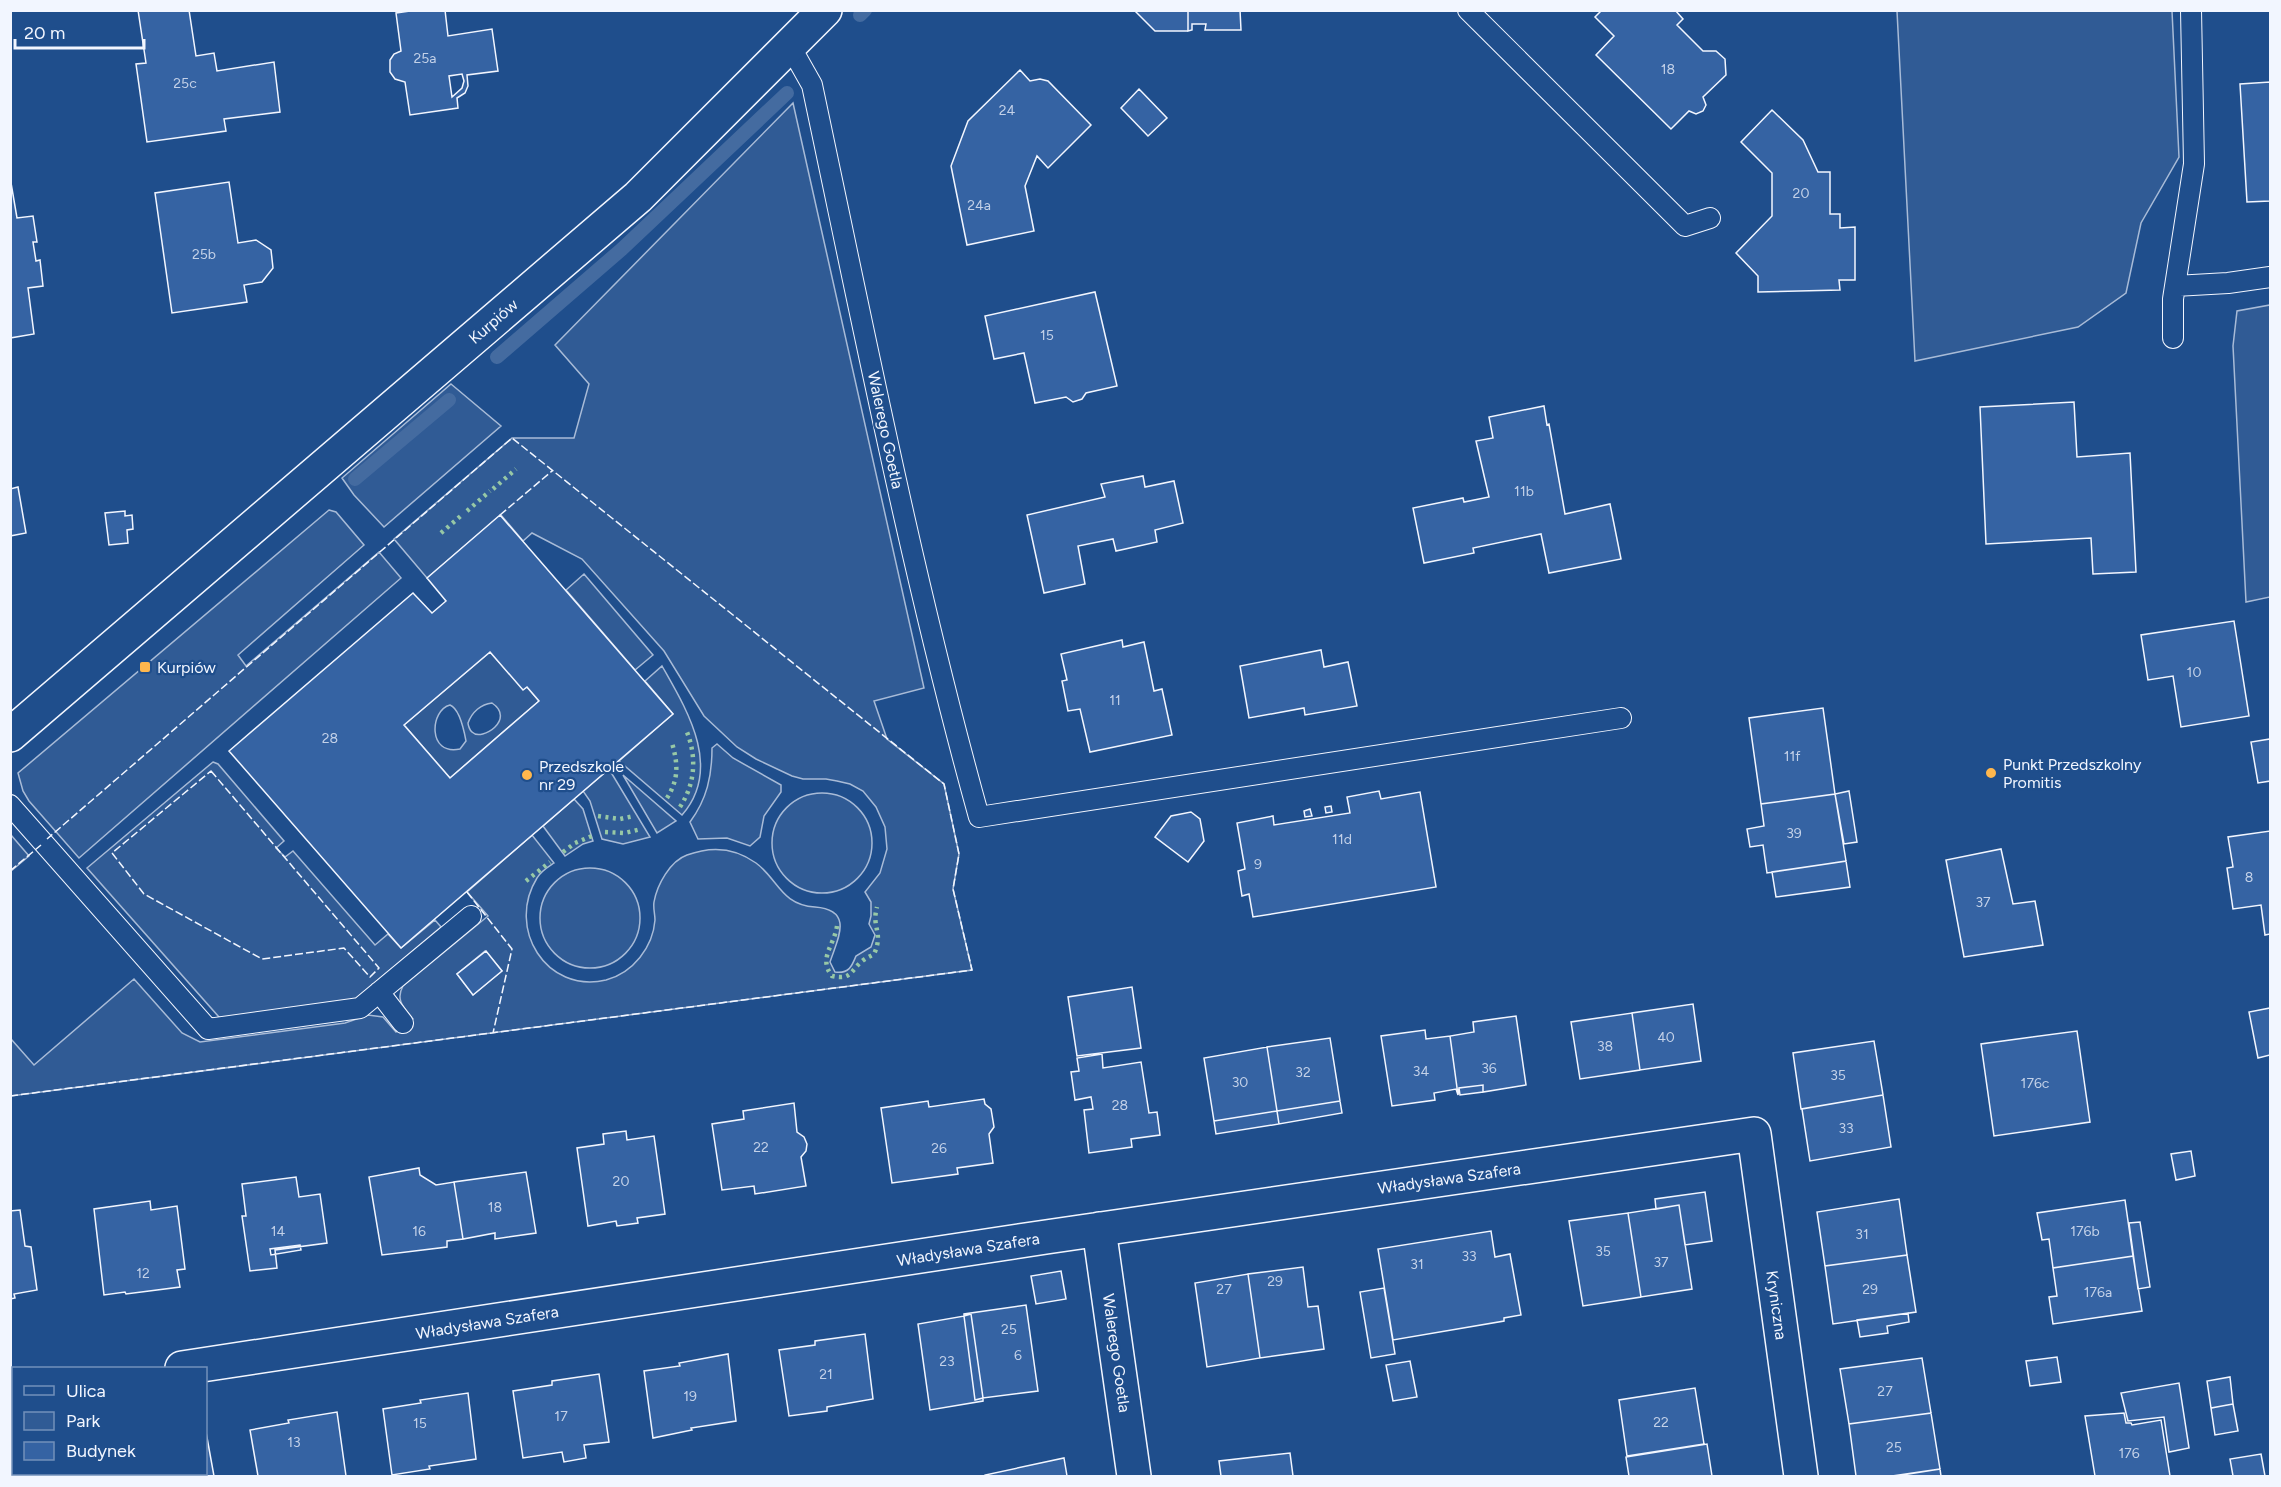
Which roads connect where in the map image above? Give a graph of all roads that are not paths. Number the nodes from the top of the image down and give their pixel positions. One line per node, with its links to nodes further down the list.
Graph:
1 (825, 10): 4 (street, Kurpiów)
2 (1468, 10): 5 (lane)
3 (2191, 10): 7 (lane)
4 (790, 46): 9 (lane, Walerego Goetla); 10 (street, Kurpiów)
5 (1710, 218)
6 (2271, 277): 7 (lane)
7 (2175, 286): 8 (lane)
8 (2173, 338)
9 (1621, 718)
10 (10, 735)
11 (10, 805): 13 (lane)
12 (471, 916): 13 (lane)
13 (379, 992): 14 (lane)
14 (403, 1023)
15 (1754, 1134): 16 (street, Władysława Szafera); 19 (street, Kryniczna)
16 (1099, 1229): 17 (street, Władysława Szafera); 18 (street, Walerego Goetla)
17 (189, 1367)
18 (1134, 1476)
19 (1801, 1476)

